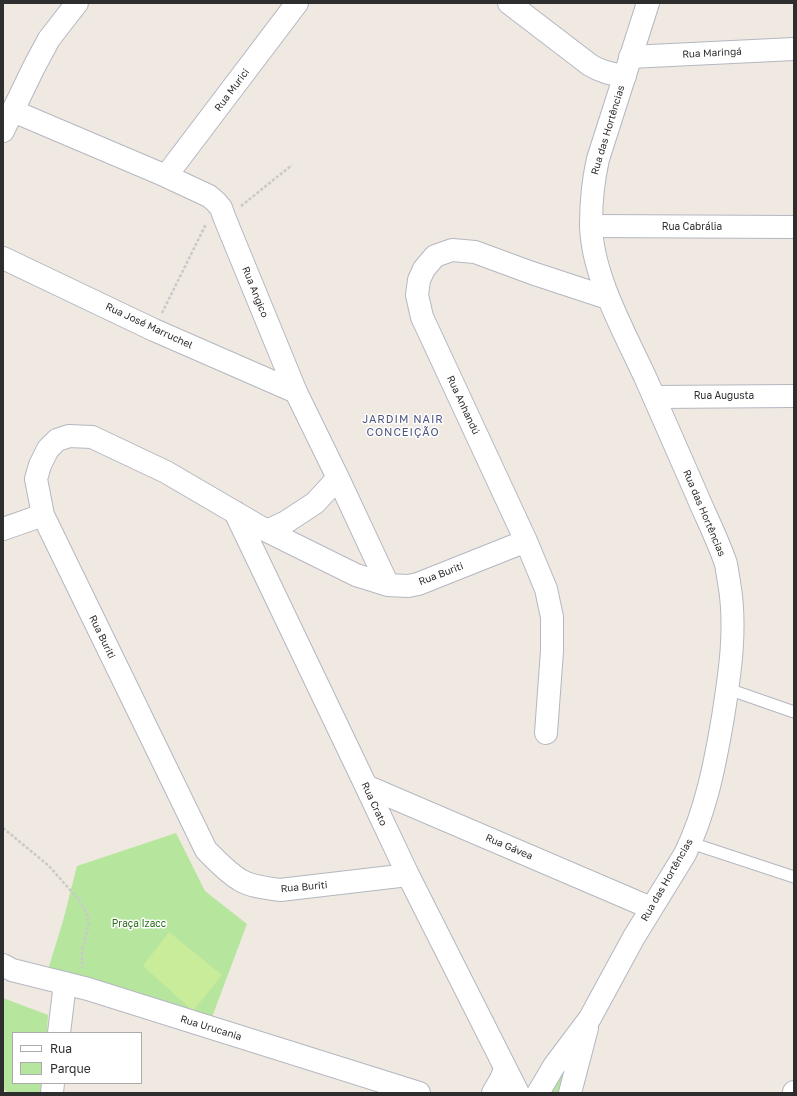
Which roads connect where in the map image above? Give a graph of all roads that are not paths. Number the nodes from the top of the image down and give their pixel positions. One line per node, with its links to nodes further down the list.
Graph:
1 (77, 3): 7 (street)
2 (297, 3): 9 (street, Rua Murici)
3 (509, 3): 6 (street, Rua Maringá)
4 (648, 3): 6 (street, Rua das Hortências)
5 (794, 49): 6 (street, Rua Maringá)
6 (628, 66): 10 (street, Rua das Hortências)
7 (13, 112): 8 (street); 9 (street)
8 (3, 131)
9 (166, 176): 14 (street, Rua Angico)
10 (591, 226): 11 (street, Rua Cabrália); 13 (street, Rua das Hortências)
11 (794, 227)
12 (3, 258): 14 (street, Rua José Marruchel)
13 (608, 298): 16 (street, Rua das Hortências); 22 (street, Rua Anhandú)
14 (296, 392): 17 (street, Rua Angico)
15 (794, 396): 16 (street, Rua Augusta)
16 (654, 397): 24 (street, Rua das Hortências)
17 (338, 478): 21 (street); 23 (street, Rua Angico)
18 (235, 512): 19 (street, Rua Buriti); 21 (street, Rua Buriti); 27 (street, Rua Crato)
19 (43, 515): 20 (street); 29 (street, Rua Buriti)
20 (3, 529)
21 (267, 531): 23 (street, Rua Buriti)
22 (526, 541): 23 (street, Rua Buriti); 26 (street, Rua Anhandú)
23 (388, 585)
24 (728, 689): 25 (lane); 28 (street, Rua das Hortências)
25 (794, 712)
26 (546, 733)
27 (366, 786): 29 (street, Rua Crato); 31 (street, Rua Gávea)
28 (690, 843): 30 (lane); 31 (street, Rua das Hortências)
29 (408, 875): 36 (street, Rua Crato)
30 (794, 877)
31 (651, 908): 34 (street, Rua das Hortências)
32 (3, 966): 33 (street, Rua Urucania)
33 (65, 983): 35 (street); 37 (street, Rua Urucania)
34 (590, 1018): 40 (street, Rua das Hortências); 41 (street, Rua das Hortências)
35 (59, 1032)
36 (505, 1068): 38 (street); 39 (street, Rua Crato)
37 (419, 1093)
38 (493, 1093)
39 (518, 1093)
40 (538, 1093)
41 (570, 1093)

